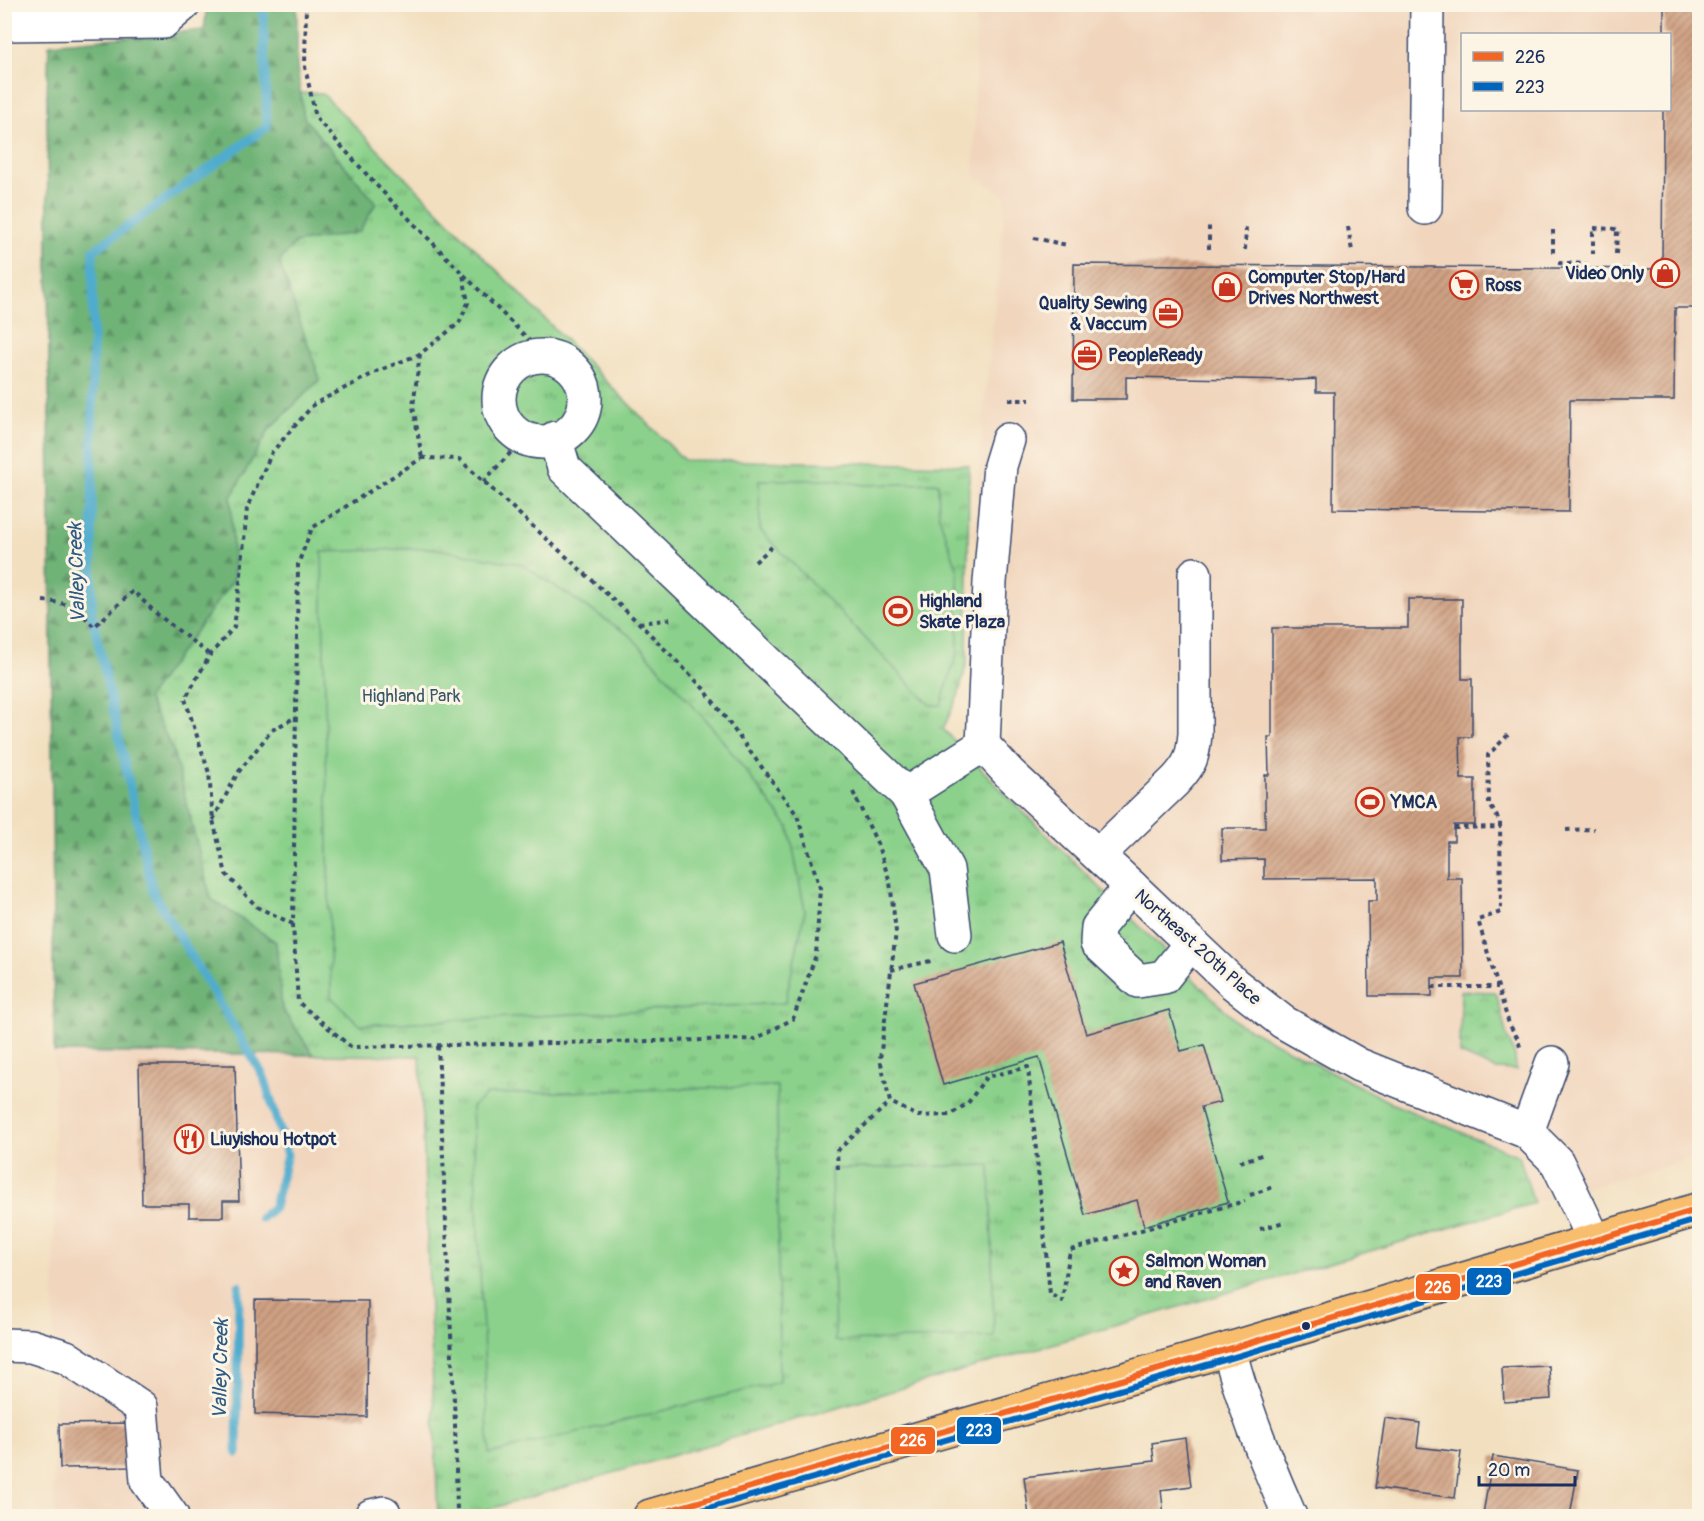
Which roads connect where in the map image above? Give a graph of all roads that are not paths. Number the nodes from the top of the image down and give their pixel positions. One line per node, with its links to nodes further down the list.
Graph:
1 (1427, 4): 4 (street)
2 (140, 12): 3 (street)
3 (4, 24)
4 (1425, 208)
5 (555, 438): 5 (street); 9 (street)
6 (1008, 440): 8 (street)
7 (1195, 574): 10 (street)
8 (983, 745): 9 (street); 10 (street, Northeast 20th Place)
9 (906, 794): 13 (street)
10 (1098, 855): 11 (street, Northeast 20th Place)
11 (1131, 886): 12 (street, Northeast 20th Place); 12 (street)
12 (1191, 943): 15 (street, Northeast 20th Place)
13 (948, 946)
14 (1537, 1058): 15 (street)
15 (1527, 1132): 17 (street, Northeast 20th Place)
16 (1700, 1209): 17 (main road)
17 (1595, 1241): 19 (main road)
18 (4, 1346): 20 (street)
19 (1229, 1349): 21 (main road); 22 (street)
20 (172, 1516)
21 (650, 1516)
22 (1290, 1516)

